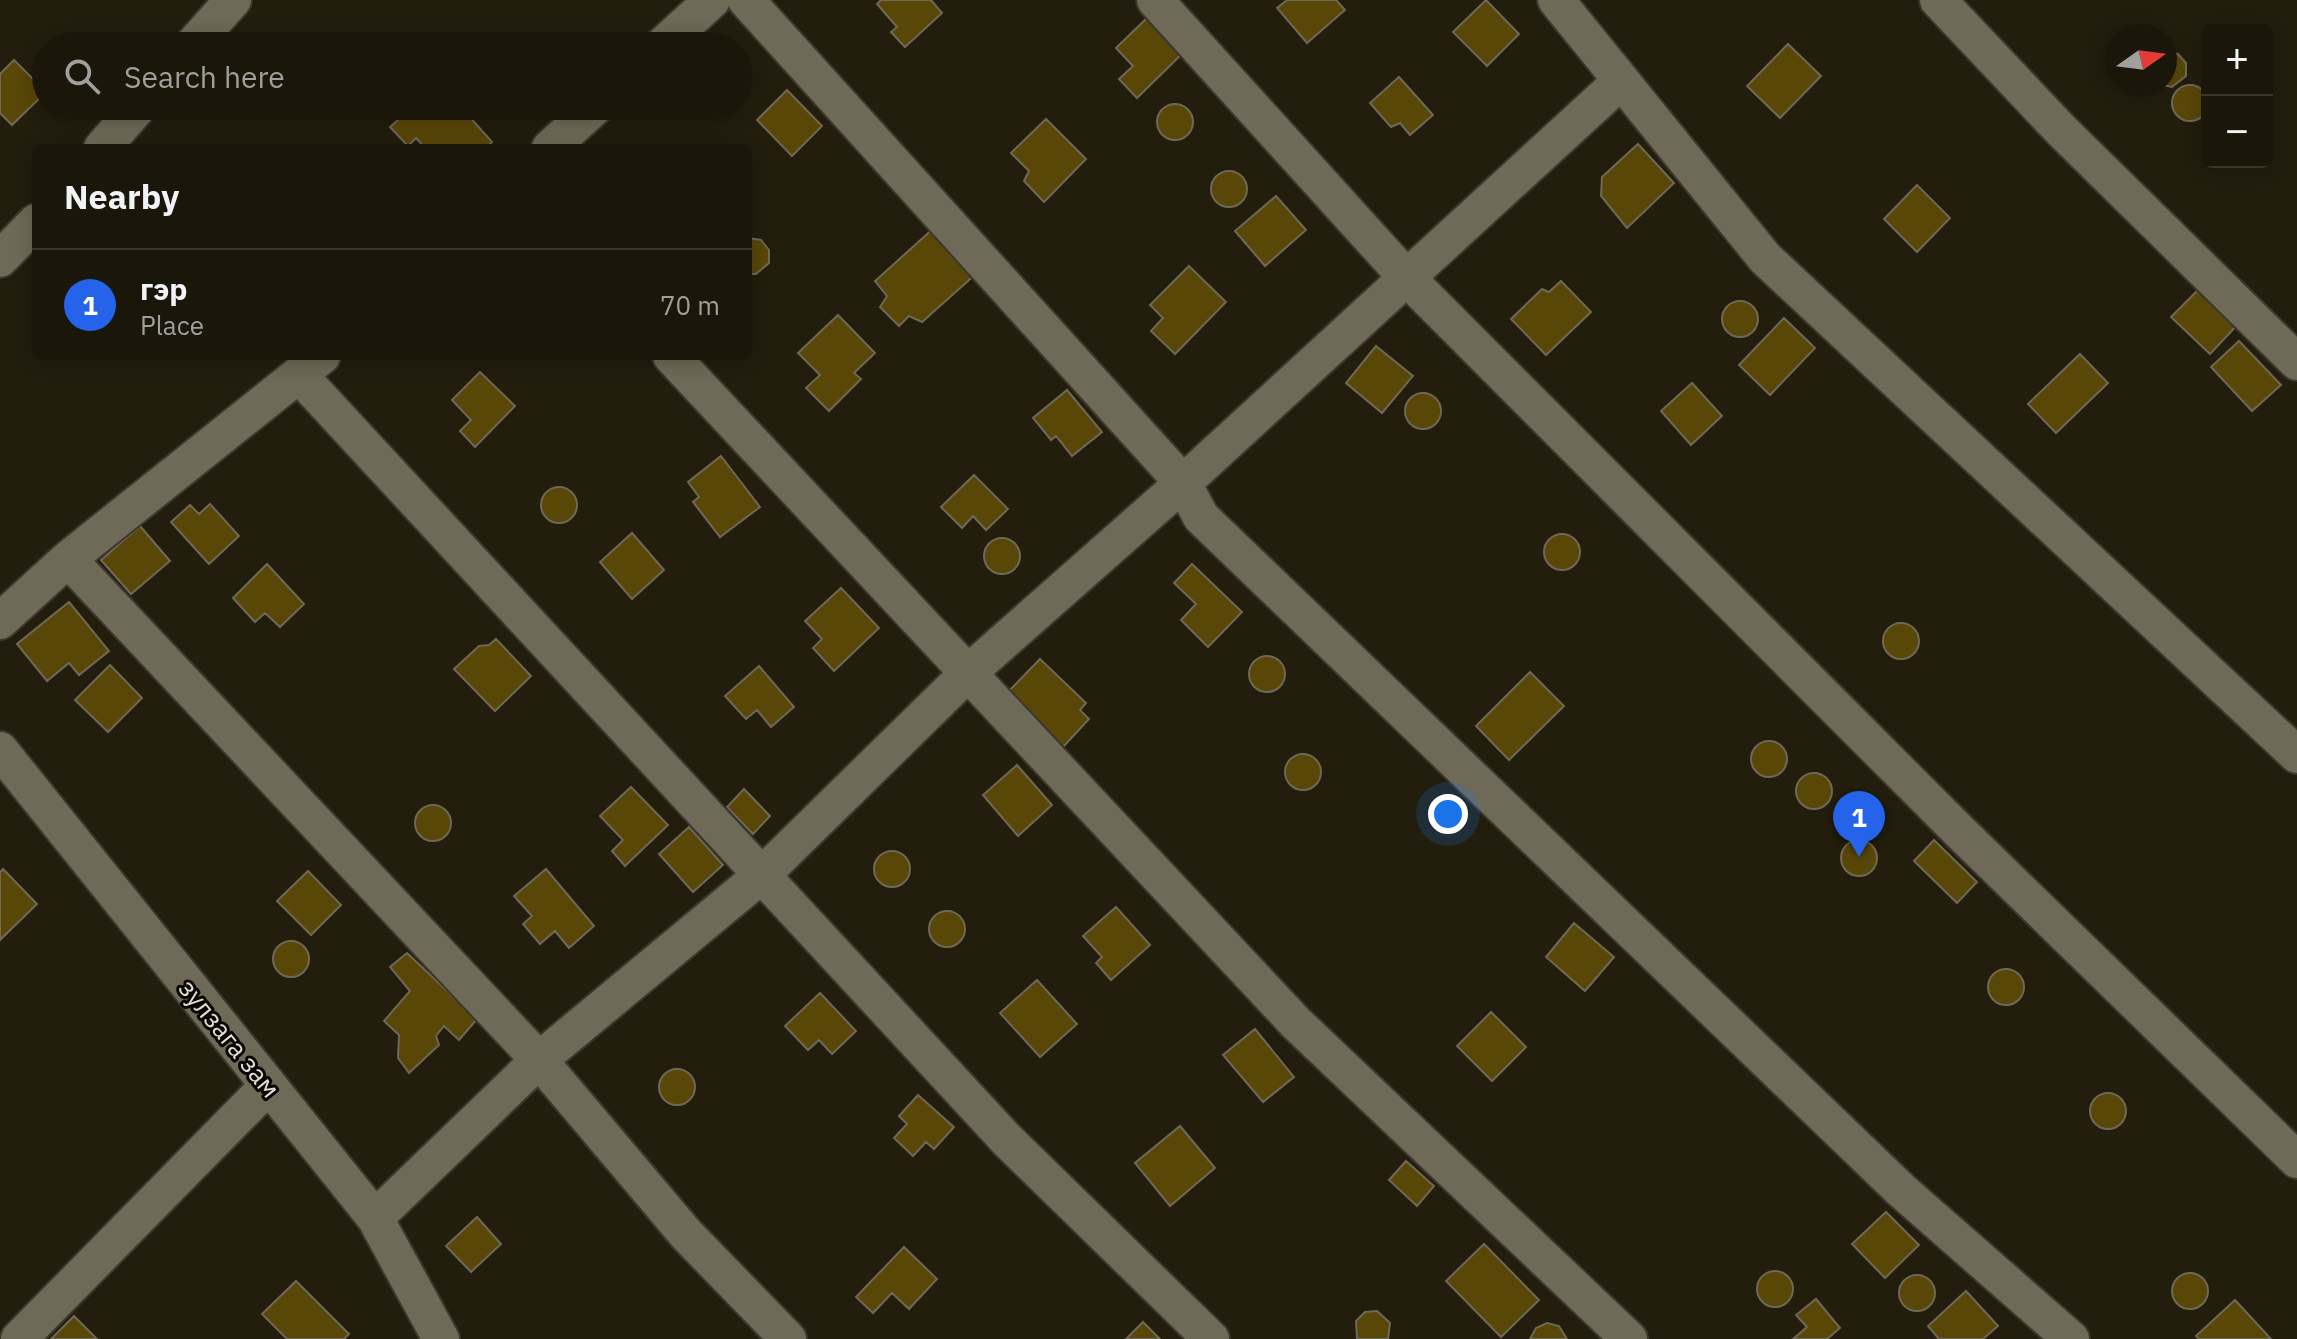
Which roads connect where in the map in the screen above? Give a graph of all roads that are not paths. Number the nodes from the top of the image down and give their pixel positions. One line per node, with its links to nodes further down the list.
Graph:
1 (233, 0): 7 (street)
2 (712, 0): 8 (street)
3 (746, 0): 20 (street)
4 (1155, 0): 16 (street)
5 (1556, 0): 9 (street)
6 (1938, 0): 18 (street)
7 (204, 32)
8 (677, 32)
9 (1621, 81): 16 (street); 25 (street)
10 (127, 120): 12 (street)
11 (581, 120): 13 (street)
12 (106, 144)
13 (554, 144)
14 (32, 226): 15 (street)
15 (0, 259)
16 (1406, 277): 20 (street); 29 (street)
17 (675, 360): 23 (street)
18 (2297, 362)
19 (311, 366): 21 (street); 26 (street)
20 (1183, 483): 23 (street); 36 (street)
21 (68, 559): 22 (street); 27 (street)
22 (0, 621)
23 (968, 673): 26 (street); 35 (street)
24 (0, 750): 28 (street, зулзага зам)
25 (2297, 755)
26 (763, 874): 27 (street); 34 (street)
27 (539, 1060): 30 (street); 33 (street)
28 (268, 1086): 30 (street, зулзага зам); 31 (street)
29 (2297, 1160)
30 (375, 1218): 32 (street, зулзага зам)
31 (19, 1339)
32 (441, 1339)
33 (788, 1339)
34 (1211, 1339)
35 (1629, 1339)
36 (2071, 1339)

